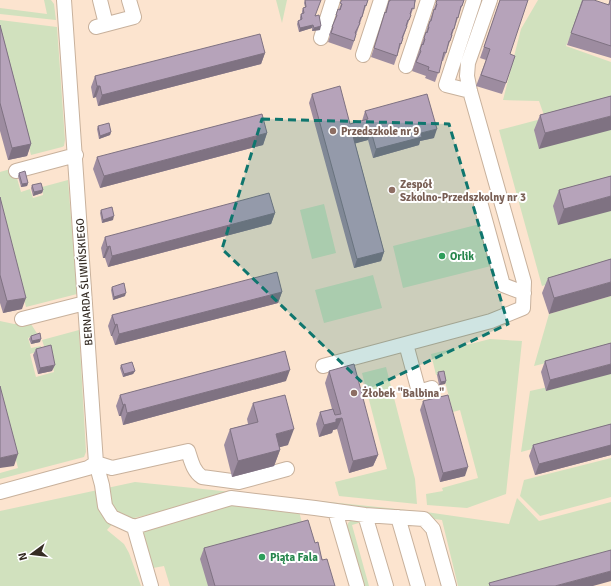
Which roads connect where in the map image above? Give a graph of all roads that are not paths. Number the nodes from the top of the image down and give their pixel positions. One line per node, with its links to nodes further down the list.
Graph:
1 (64, 0): 13 (street, BERNARDA ŚLIWIŃSKIEGO)
2 (100, 0): 3 (street)
3 (129, 0)
4 (333, 0): 9 (street)
5 (381, 0): 10 (street)
6 (428, 0): 11 (street)
7 (474, 0): 12 (street)
8 (490, 0): 12 (street)
9 (321, 38)
10 (363, 55)
11 (406, 66)
12 (470, 91): 16 (street)
13 (76, 155): 14 (street); 17 (street, BERNARDA ŚLIWIŃSKIEGO)
14 (16, 171)
15 (481, 205): 16 (street)
16 (524, 288): 19 (street)
17 (85, 303): 18 (street); 22 (street, BERNARDA ŚLIWIŃSKIEGO)
18 (22, 320)
19 (406, 344): 20 (street); 21 (street)
20 (323, 366)
21 (432, 388)
22 (96, 463): 23 (street); 24 (street); 28 (street, BERNARDA ŚLIWIŃSKIEGO)
23 (287, 468)
24 (0, 492)
25 (335, 511): 26 (street); 28 (street); 30 (street)
26 (365, 515): 27 (street); 31 (street)
27 (398, 517): 32 (street); 33 (street)
28 (134, 527): 29 (street)
29 (151, 586)
30 (357, 586)
31 (386, 586)
32 (418, 586)
33 (449, 586)

